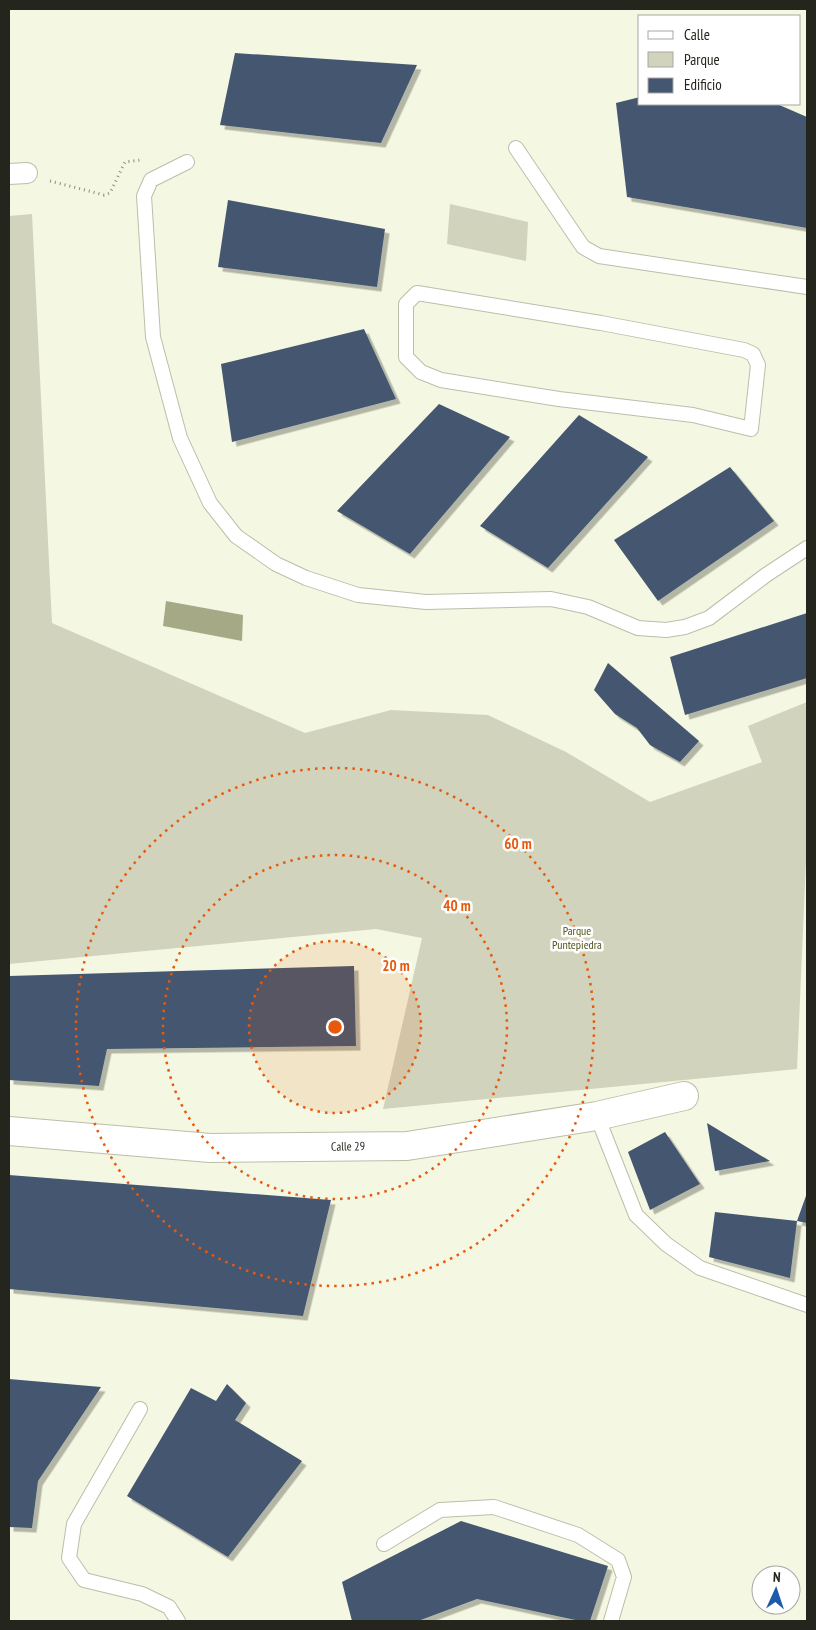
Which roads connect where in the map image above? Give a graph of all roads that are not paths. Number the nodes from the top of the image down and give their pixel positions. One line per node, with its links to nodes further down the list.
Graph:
1 (516, 148): 3 (lane)
2 (187, 162): 5 (lane)
3 (807, 287)
4 (406, 304): 4 (lane)
5 (807, 548)
6 (684, 1096): 7 (street, Calle 29)
7 (597, 1116): 8 (street, Calle 29); 9 (lane)
8 (9, 1131)
9 (807, 1305)
10 (140, 1409): 12 (lane)
11 (384, 1544): 13 (lane)
12 (178, 1621)
13 (611, 1621)

